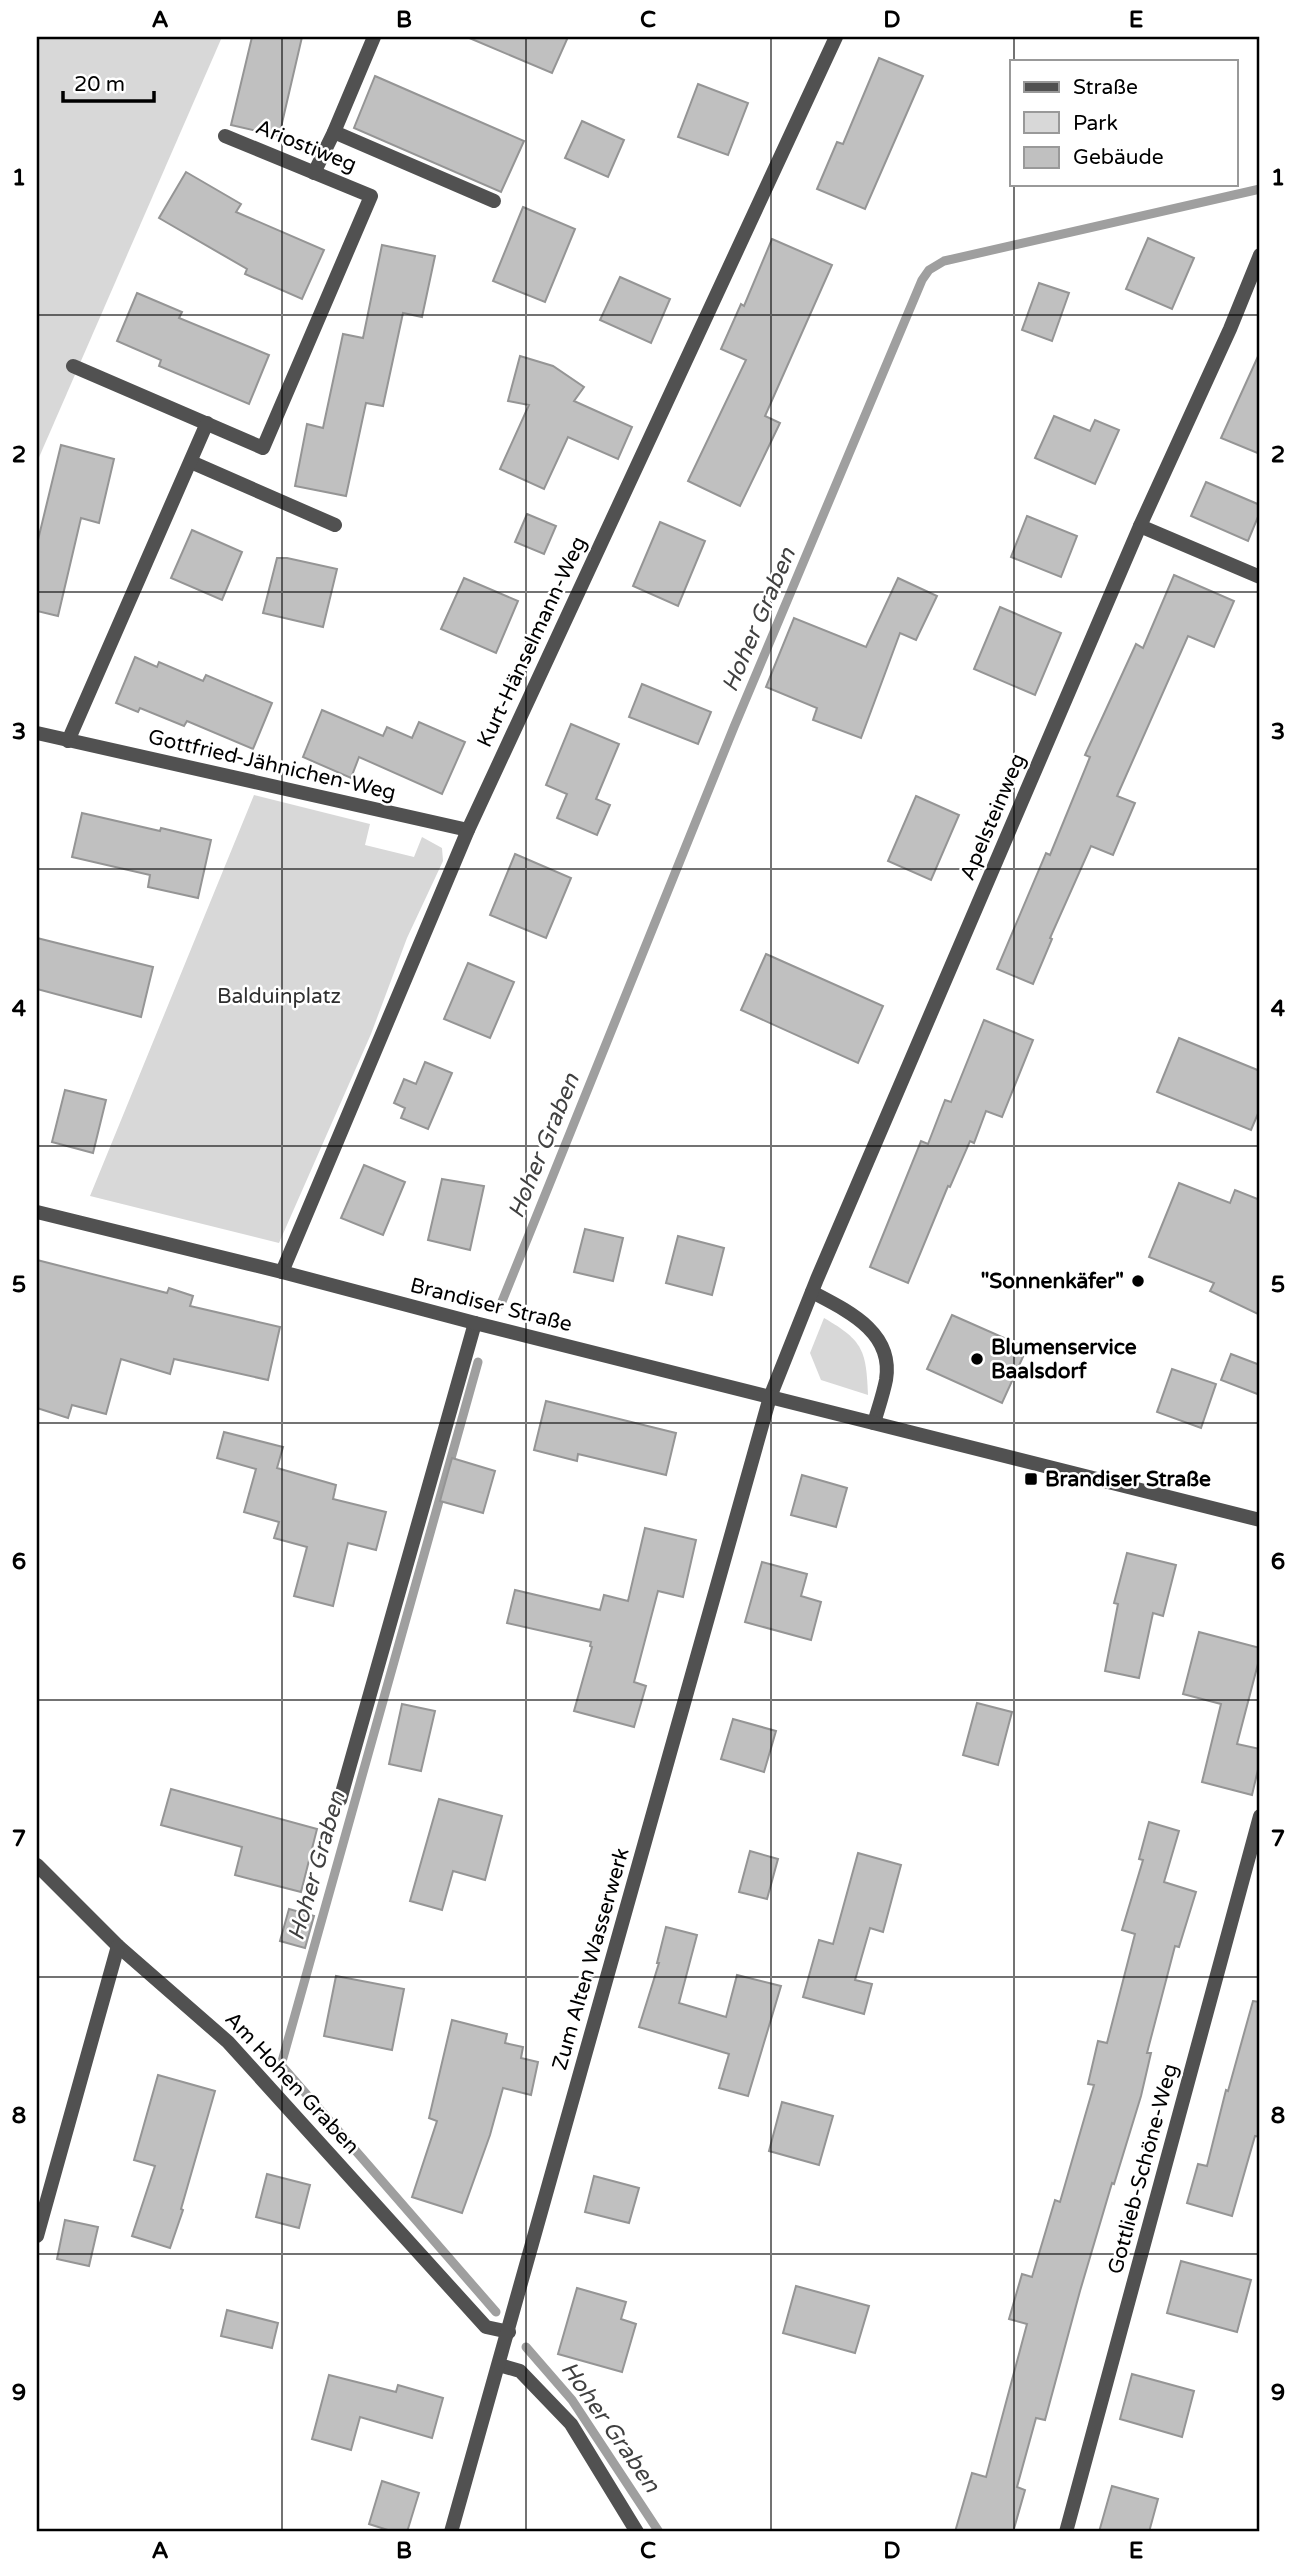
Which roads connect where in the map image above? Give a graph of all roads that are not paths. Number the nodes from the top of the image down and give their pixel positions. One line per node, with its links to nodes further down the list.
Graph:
1 (374, 37): 3 (street)
2 (836, 37): 16 (street, Kurt-Hänselmann-Weg)
3 (334, 132): 5 (street); 6 (street)
4 (225, 136): 5 (street, Ariostiweg)
5 (314, 173): 9 (street, Ariostiweg)
6 (494, 201)
7 (1260, 255): 12 (street, Apelsteinweg)
8 (73, 366): 9 (street)
9 (207, 423): 10 (street)
10 (191, 461): 11 (street); 15 (street)
11 (335, 525)
12 (1140, 526): 13 (street); 19 (street, Apelsteinweg)
13 (1260, 577)
14 (37, 733): 15 (street, Gottfried-Jähnichen-Weg)
15 (68, 741): 16 (street, Gottfried-Jähnichen-Weg)
16 (468, 830): 18 (street, Kurt-Hänselmann-Weg)
17 (37, 1212): 18 (street, Brandiser Straße)
18 (282, 1272): 20 (street, Brandiser Straße)
19 (812, 1292): 21 (street, Apelsteinweg); 22 (street)
20 (475, 1323): 21 (street, Brandiser Straße); 24 (street)
21 (770, 1397): 22 (street, Brandiser Straße); 29 (street, Zum Alten Wasserwerk)
22 (874, 1423): 23 (street, Brandiser Straße)
23 (1260, 1520)
24 (340, 1800)
25 (1260, 1816): 33 (street, Gottlieb-Schöne-Weg)
26 (37, 1865): 27 (street, Am Hohen Graben)
27 (118, 1946): 28 (street); 29 (street, Am Hohen Graben)
28 (37, 2236)
29 (509, 2332): 30 (street, Zum Alten Wasserwerk)
30 (499, 2365): 31 (street, Zum Alten Wasserwerk); 32 (street)
31 (452, 2532)
32 (637, 2532)
33 (1066, 2532)

